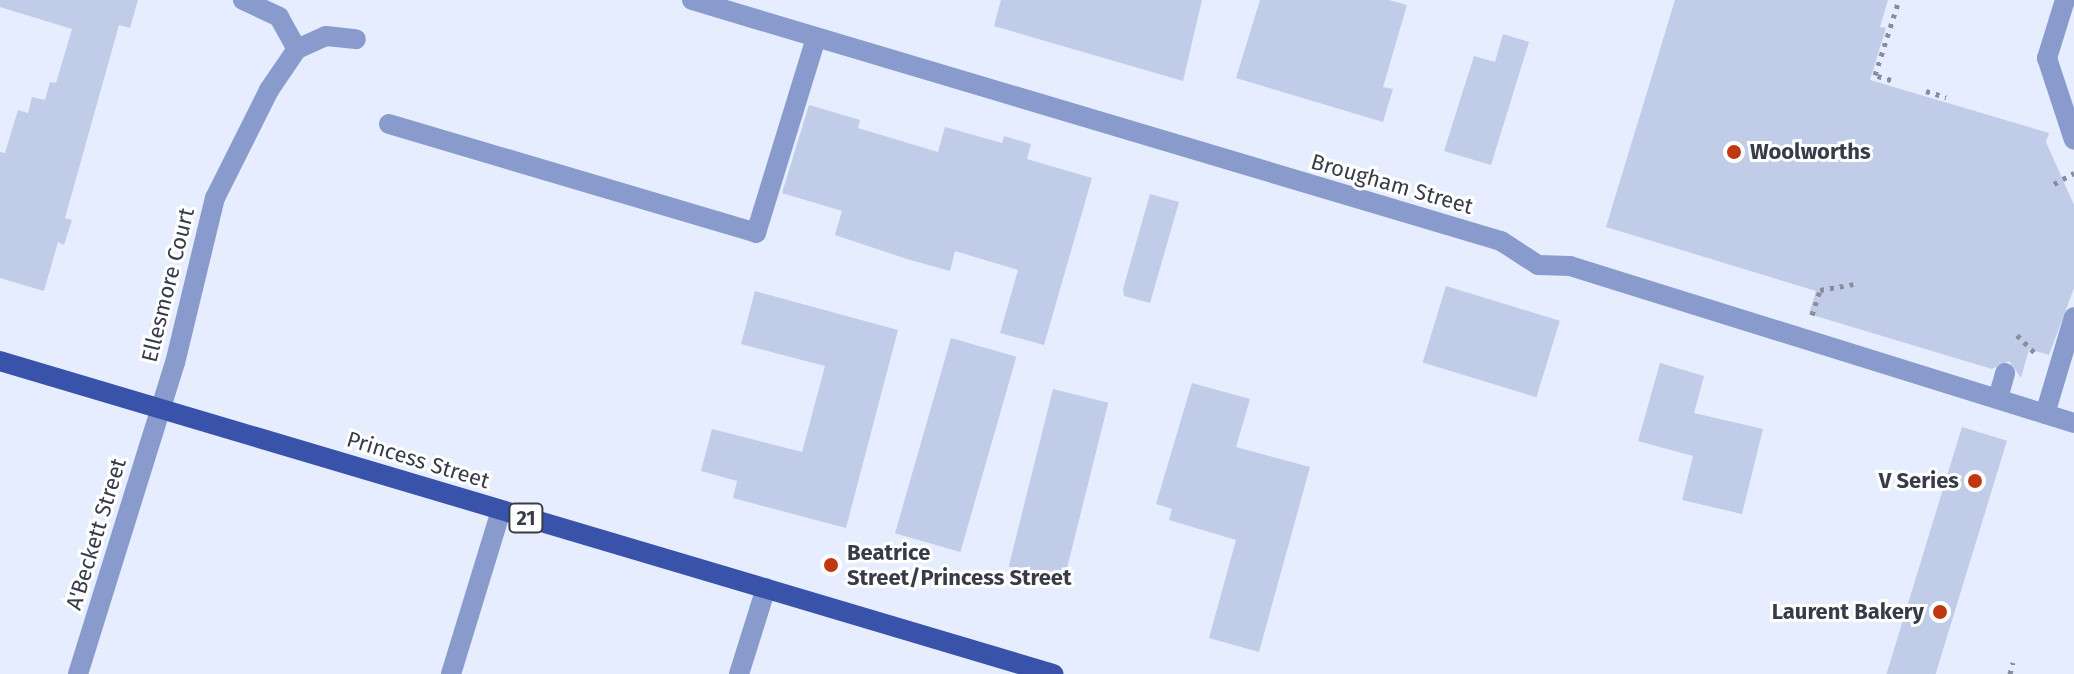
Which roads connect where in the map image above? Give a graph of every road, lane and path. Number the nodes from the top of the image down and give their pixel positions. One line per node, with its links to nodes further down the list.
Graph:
1 (243, 0): 7 (street)
2 (692, 0): 5 (street, Brougham Street)
3 (1899, 0): 8 (path)
4 (2065, 0): 12 (street)
5 (816, 38): 11 (street); 22 (street, Brougham Street)
6 (356, 39): 7 (street)
7 (297, 49): 23 (street, Ellesmore Court)
8 (1891, 80)
9 (1926, 91): 10 (path)
10 (1946, 97)
11 (389, 124)
12 (2074, 140)
13 (2074, 173): 14 (path)
14 (2054, 184)
15 (1853, 284): 17 (path)
16 (2074, 317): 24 (street)
17 (1812, 318)
18 (2017, 335): 19 (path)
19 (2029, 351)
20 (0, 361): 23 (main road, Princess Street / 21)
21 (2005, 373): 22 (street)
22 (1998, 398): 24 (street, Brougham Street)
23 (161, 408): 26 (main road, Princess Street / 21); 29 (street, A'Beckett Street)
24 (2045, 414): 25 (street, Brougham Street)
25 (2074, 423)
26 (501, 510): 27 (main road, Princess Street / 21); 30 (street)
27 (766, 588): 31 (street); 32 (main road, Princess Street / 21)
28 (2013, 662): 33 (path)
29 (78, 674)
30 (451, 674)
31 (739, 674)
32 (1053, 674)
33 (2010, 674)

